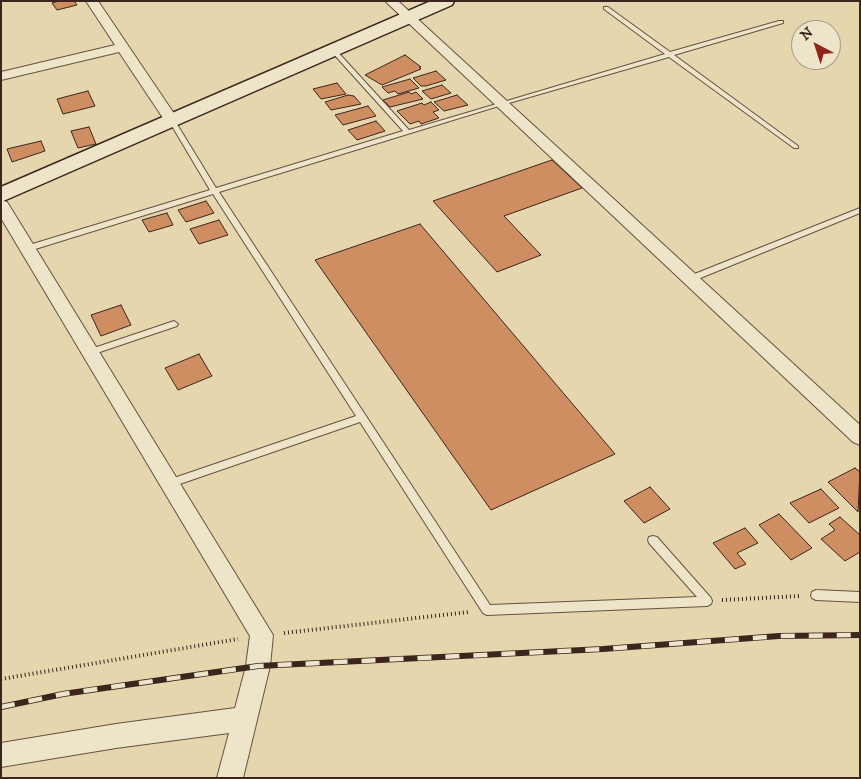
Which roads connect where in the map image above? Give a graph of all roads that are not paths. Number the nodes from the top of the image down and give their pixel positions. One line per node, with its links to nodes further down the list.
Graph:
1 (92, 1): 7 (street)
2 (391, 1): 5 (street)
3 (446, 1): 5 (street)
4 (606, 8): 9 (lane)
5 (409, 17): 8 (street); 11 (street)
6 (781, 22): 9 (lane)
7 (123, 47): 10 (street); 12 (street)
8 (333, 50): 12 (street); 13 (lane)
9 (669, 54): 11 (lane); 14 (lane)
10 (1, 76)
11 (500, 104): 13 (lane); 20 (street)
12 (172, 121): 15 (lane); 16 (street)
13 (408, 132): 15 (lane)
14 (796, 147)
15 (215, 192): 19 (lane); 23 (lane)
16 (1, 195)
17 (1, 205): 19 (street)
18 (860, 210): 20 (lane)
19 (29, 248): 22 (street)
20 (690, 279): 24 (street)
21 (174, 324): 22 (lane)
22 (91, 352): 25 (street)
23 (362, 418): 25 (lane); 29 (lane)
24 (860, 437)
25 (171, 484): 30 (street)
26 (653, 540): 29 (lane)
27 (816, 595): 28 (lane)
28 (860, 597)
29 (707, 600)
30 (243, 719): 31 (street); 32 (street)
31 (1, 755)
32 (230, 778)

